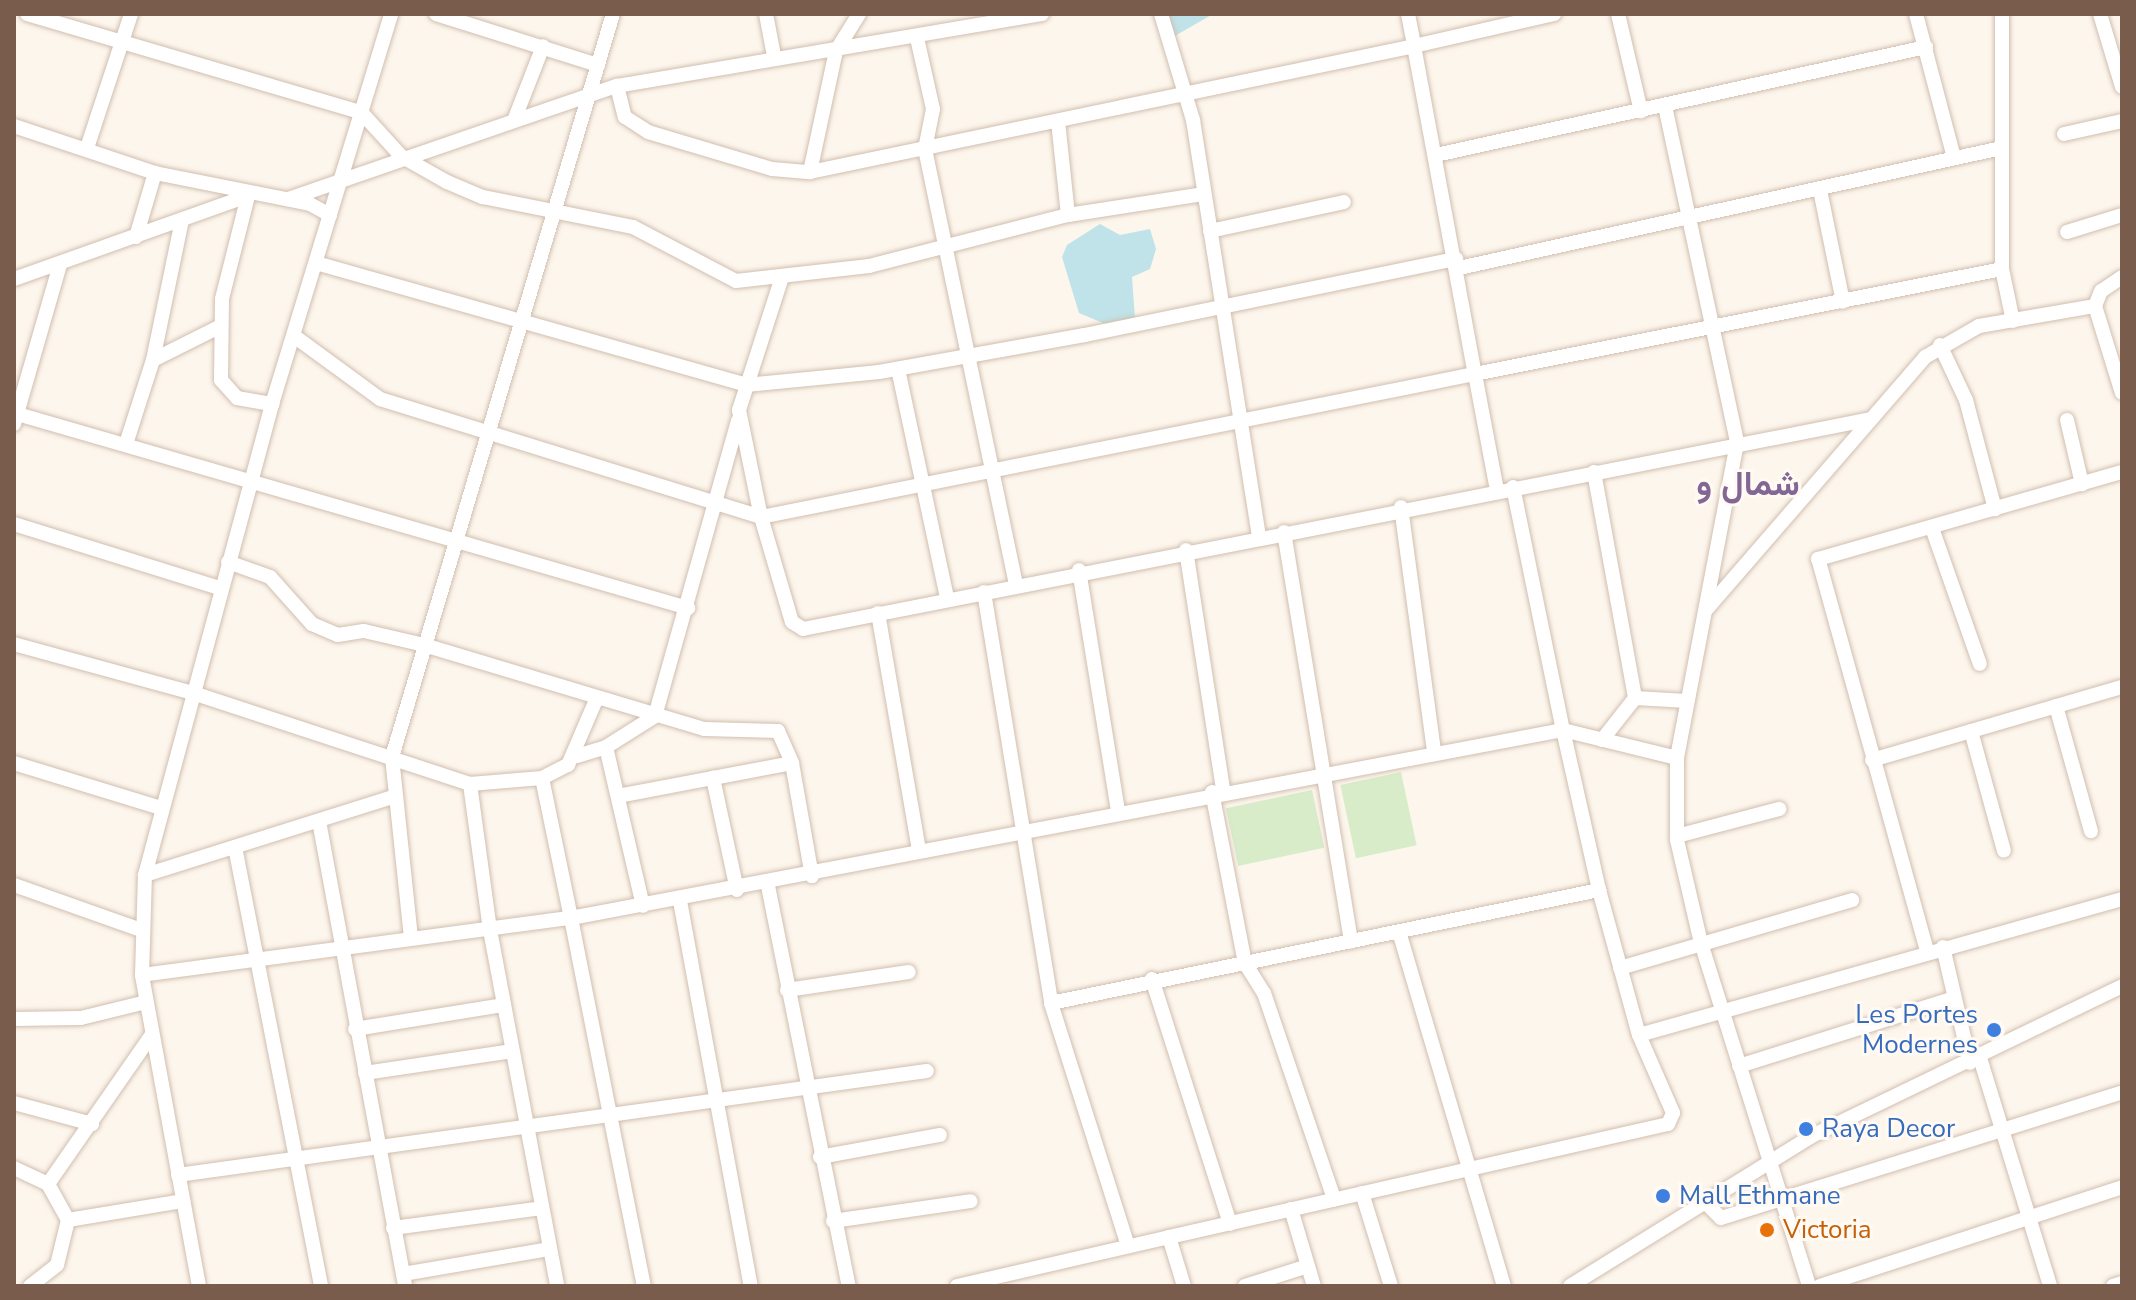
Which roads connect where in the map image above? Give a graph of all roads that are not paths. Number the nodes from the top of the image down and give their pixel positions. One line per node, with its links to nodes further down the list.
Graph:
1 (27, 14): 19 (street)
2 (131, 14): 19 (street)
3 (391, 14): 32 (street)
4 (436, 14): 20 (street)
5 (613, 14): 25 (street)
6 (766, 14): 24 (street)
7 (859, 14): 23 (street)
8 (1042, 14): 18 (street)
9 (1161, 14): 28 (street)
10 (1408, 14): 21 (street)
11 (1554, 14): 21 (street)
12 (1618, 14): 31 (street)
13 (1916, 14): 22 (street)
14 (2002, 14): 39 (street)
15 (2100, 14): 17 (street)
16 (2122, 31): 17 (street)
17 (2106, 35): 27 (street)
18 (917, 38): 23 (street); 40 (street)
19 (121, 40): 32 (street); 38 (street)
20 (543, 46): 25 (street); 33 (street)
21 (1414, 46): 28 (street); 41 (street)
22 (1926, 47): 30 (street); 43 (street)
23 (836, 51): 24 (street); 44 (street)
24 (774, 56): 26 (street)
25 (598, 65): 29 (street)
26 (617, 86): 29 (street); 44 (street)
27 (2122, 87)
28 (1181, 94): 35 (street); 48 (street)
29 (585, 96): 33 (street); 52 (street)
30 (1665, 106): 31 (street); 57 (street)
31 (1641, 111): 41 (street)
32 (361, 112): 42 (street); 46 (street)
33 (515, 118): 42 (street)
34 (2122, 121): 37 (street)
35 (1058, 122): 40 (street); 54 (street)
36 (14, 126): 38 (street)
37 (2064, 134)
38 (87, 148): 45 (street)
39 (2001, 148): 43 (street); 65 (street)
40 (925, 149): 44 (street); 61 (street)
41 (1436, 155): 63 (street)
42 (401, 156): 46 (street); 52 (street)
43 (1954, 158): 47 (street)
44 (810, 172)
45 (155, 173): 49 (street); 60 (street)
46 (341, 184): 50 (street); 53 (street)
47 (1820, 190): 57 (street); 69 (street)
48 (1204, 194): 54 (street); 58 (street)
49 (248, 196): 50 (street); 56 (street); 74 (street)
50 (288, 199): 53 (street)
51 (1344, 202): 58 (street)
52 (552, 212): 66 (street); 72 (street)
53 (330, 215): 62 (street)
54 (1068, 215): 61 (street)
55 (2122, 215): 59 (street)
56 (182, 220): 60 (street); 79 (street)
57 (1695, 220): 63 (street); 75 (street)
58 (1210, 231): 71 (street)
59 (2067, 232)
60 (136, 237): 64 (street)
61 (944, 251): 66 (street); 78 (street)
62 (316, 263): 72 (street); 76 (street)
63 (1457, 264): 71 (street); 81 (street)
64 (60, 265): 68 (street); 86 (street)
65 (2002, 269): 69 (street); 73 (street)
66 (782, 277): 82 (street)
67 (2122, 277): 70 (street)
68 (14, 279)
69 (1843, 302): 75 (street)
70 (2095, 306): 73 (street); 83 (street)
71 (1223, 309): 78 (street); 89 (street)
72 (523, 321): 82 (street); 90 (street)
73 (2013, 321): 77 (street)
74 (221, 326): 79 (street); 84 (street)
75 (1716, 328): 81 (street); 91 (street)
76 (294, 336): 84 (street); 90 (street)
77 (1940, 345): 87 (street); 103 (street)
78 (967, 356): 80 (street); 93 (street)
79 (153, 360): 92 (street)
80 (898, 369): 82 (street); 97 (street)
81 (1475, 374): 89 (street); 100 (street)
82 (746, 385): 85 (street)
83 (2122, 393)
84 (272, 404): 96 (street)
85 (739, 416): 101 (street); 104 (street)
86 (15, 417): 92 (street)
87 (1871, 419): 91 (street); 118 (street)
88 (2067, 420): 98 (street)
89 (1241, 422): 93 (street); 108 (street)
90 (489, 430): 101 (street); 109 (street)
91 (1737, 443): 94 (street); 118 (street)
92 (126, 444): 96 (street)
93 (992, 468): 97 (street); 113 (street)
94 (1594, 472): 99 (street); 125 (street)
95 (2122, 472): 98 (street)
96 (251, 478): 109 (street); 111 (street)
97 (923, 480): 104 (street); 116 (street)
98 (2082, 484): 103 (street)
99 (1513, 487): 100 (street); 130 (street)
100 (1497, 490): 102 (street)
101 (716, 498): 104 (street); 117 (street)
102 (1401, 507): 107 (street); 134 (street)
103 (1995, 509): 106 (street)
104 (761, 517): 119 (street)
105 (14, 524): 114 (street)
106 (1932, 528): 122 (street); 138 (street)
107 (1284, 532): 108 (street); 141 (street)
108 (1259, 537): 110 (street)
109 (457, 541): 117 (street); 121 (street)
110 (1186, 550): 112 (street); 145 (street)
111 (228, 562): 114 (street); 121 (street)
112 (1079, 570): 113 (street); 150 (street)
113 (1016, 585): 115 (street)
114 (220, 588): 124 (street)
115 (984, 592): 116 (street); 153 (street)
116 (947, 597): 119 (street)
117 (688, 608): 129 (street)
118 (1704, 611): 127 (street)
119 (878, 613): 156 (street)
120 (14, 644): 124 (street)
121 (424, 645): 126 (street); 136 (street)
122 (1980, 664)
123 (2122, 687): 128 (street)
124 (193, 693): 136 (street); 148 (street)
125 (1635, 698): 127 (street); 132 (street)
126 (596, 700): 129 (street); 135 (street)
127 (1687, 701): 137 (street)
128 (2056, 706): 131 (street); 152 (street)
129 (655, 716): 133 (street); 140 (street)
130 (1563, 730): 132 (street); 134 (street); 163 (street)
131 (1971, 731): 138 (street); 157 (street)
132 (1602, 740): 137 (street)
133 (606, 747): 135 (street); 147 (street)
134 (1434, 751): 141 (street)
135 (577, 756): 142 (street)
136 (392, 757): 144 (street); 146 (street)
137 (1677, 758): 154 (street)
138 (1872, 760): 177 (street)
139 (14, 763): 148 (street)
140 (792, 763): 143 (street); 159 (street)
141 (1321, 772): 145 (street); 173 (street)
142 (542, 778): 144 (street); 168 (street)
143 (713, 778): 147 (street); 162 (street)
144 (470, 784): 170 (street)
145 (1218, 791): 150 (street); 179 (street)
146 (396, 796): 151 (street); 172 (street)
147 (618, 796): 167 (street)
148 (158, 807): 158 (street)
149 (1779, 809): 154 (street)
150 (1118, 812): 153 (street)
151 (319, 821): 155 (street); 175 (street)
152 (2091, 831)
153 (1018, 832): 156 (street); 188 (street)
154 (1677, 836): 174 (street)
155 (235, 847): 158 (street); 178 (street)
156 (919, 851): 159 (street)
157 (2004, 851)
158 (145, 875): 169 (street)
159 (812, 876): 161 (street)
160 (14, 885): 169 (street)
161 (768, 886): 162 (street); 185 (street)
162 (737, 890): 166 (street)
163 (1599, 890): 171 (street); 180 (street)
164 (2122, 899): 176 (street)
165 (1852, 900): 174 (street)
166 (680, 901): 167 (street); 203 (street)
167 (643, 906): 168 (street)
168 (571, 918): 170 (street); 204 (street)
169 (138, 929): 182 (street)
170 (490, 930): 172 (street); 189 (street)
171 (1400, 935): 173 (street); 214 (street)
172 (411, 938): 175 (street)
173 (1351, 942): 179 (street)
174 (1701, 943): 180 (street); 190 (street)
175 (340, 945): 178 (street); 192 (street)
176 (1943, 947): 177 (street); 186 (street)
177 (1927, 951): 190 (street)
178 (259, 958): 182 (street); 211 (street)
179 (1245, 963): 183 (street); 219 (street)
180 (1620, 968): 193 (street)
181 (909, 972): 185 (street)
182 (142, 975): 187 (street)
183 (1152, 979): 188 (street); 229 (street)
184 (2122, 986): 196 (street)
185 (787, 990): 200 (street)
186 (1955, 998): 196 (street); 197 (street)
187 (146, 1002): 191 (street); 194 (street)
188 (1051, 1003): 232 (street)
189 (504, 1005): 192 (street); 195 (street)
190 (1722, 1011): 193 (street); 197 (street)
191 (14, 1019)
192 (355, 1029): 199 (street)
193 (1639, 1035): 214 (street)
194 (151, 1036): 205 (street); 215 (street)
195 (512, 1051): 199 (street); 206 (street)
196 (1975, 1061): 207 (street); 212 (street)
197 (1739, 1066): 212 (street)
198 (927, 1071): 200 (street)
199 (365, 1073): 209 (street)
200 (806, 1089): 203 (street); 210 (street)
201 (2122, 1092): 207 (street)
202 (14, 1103): 205 (street)
203 (717, 1103): 204 (street); 243 (street)
204 (611, 1121): 206 (street); 242 (street)
205 (92, 1124): 216 (street)
206 (527, 1131): 209 (street); 224 (street)
207 (1999, 1131): 223 (street); 228 (street)
208 (940, 1135): 210 (street)
209 (375, 1150): 211 (street); 230 (street)
210 (820, 1157): 227 (street)
211 (296, 1159): 215 (street); 240 (street)
212 (1769, 1160): 220 (street); 223 (street)
213 (14, 1168): 216 (street)
214 (1469, 1172): 218 (street); 237 (street)
215 (178, 1175): 221 (street)
216 (48, 1184): 226 (street)
217 (2122, 1187): 228 (street)
218 (1362, 1193): 219 (street); 249 (street)
219 (1334, 1199): 225 (street)
220 (1703, 1200): 223 (street); 250 (street)
221 (183, 1201): 226 (street); 239 (street)
222 (971, 1201): 227 (street)
223 (1780, 1202): 251 (street)
224 (542, 1208): 230 (street); 233 (street)
225 (1291, 1209): 229 (street); 234 (street)
226 (68, 1220): 238 (street)
227 (833, 1221): 244 (street)
228 (2029, 1221): 252 (street); 253 (street)
229 (1230, 1224): 231 (street)
230 (393, 1228): 235 (street)
231 (1169, 1237): 232 (street); 246 (street)
232 (1128, 1246): 245 (street)
233 (550, 1249): 235 (street); 241 (street)
234 (1308, 1266): 247 (street); 248 (street)
235 (404, 1280)
236 (2122, 1283): 254 (street)
237 (1502, 1285)
238 (30, 1286)
239 (199, 1286)
240 (321, 1286)
241 (557, 1286)
242 (644, 1286)
243 (751, 1286)
244 (849, 1286)
245 (957, 1286)
246 (1184, 1286)
247 (1245, 1286)
248 (1314, 1286)
249 (1391, 1286)
250 (1570, 1286)
251 (1809, 1286)
252 (1820, 1286)
253 (2050, 1286)
254 (2113, 1286)

